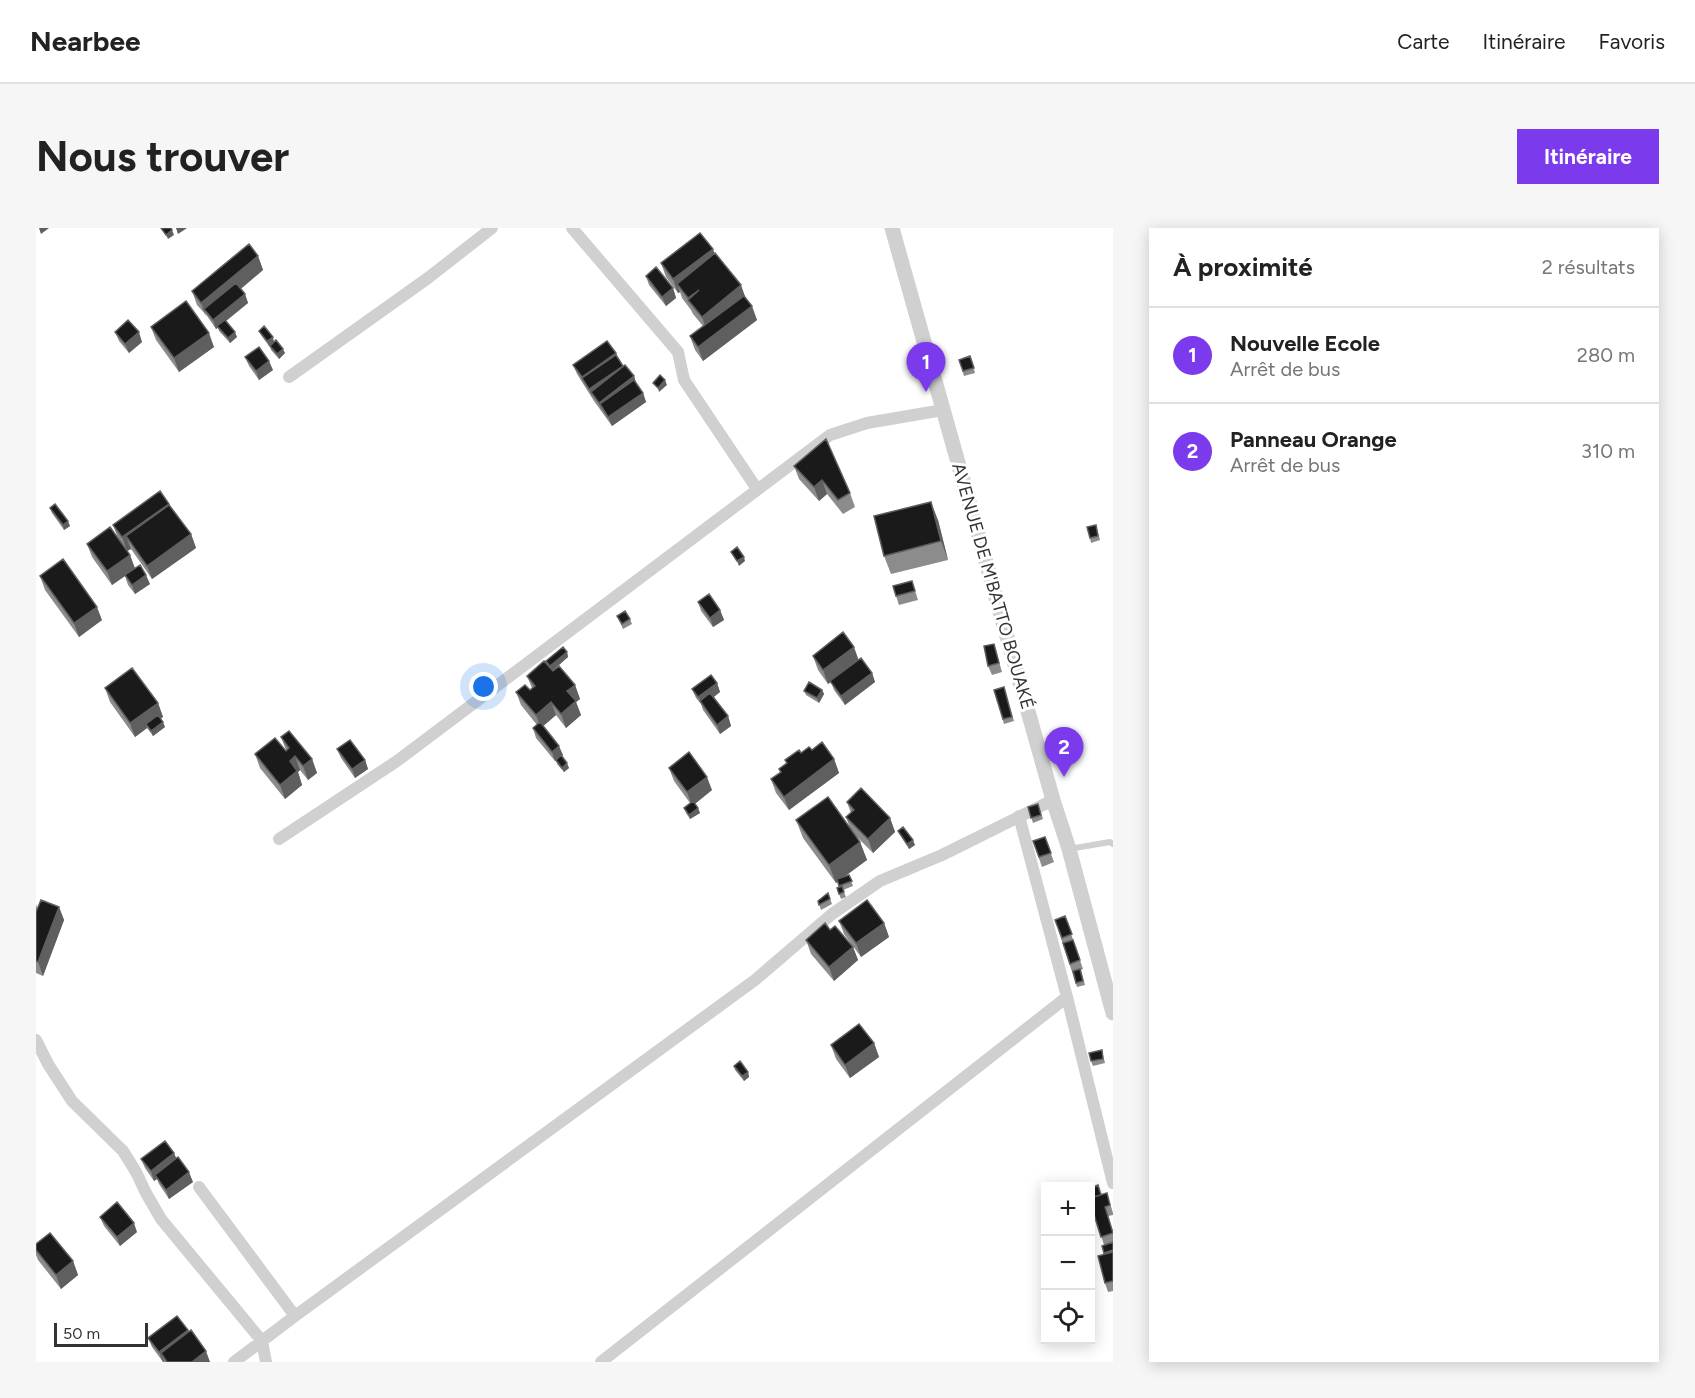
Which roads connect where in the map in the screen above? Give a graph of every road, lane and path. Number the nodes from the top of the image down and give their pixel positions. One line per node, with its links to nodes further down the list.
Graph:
1 (492, 228): 4 (street)
2 (572, 228): 6 (street)
3 (892, 228): 5 (street, AVENUE DE M'BATTO BOUAKÉ)
4 (289, 377)
5 (943, 410): 6 (street); 7 (street, AVENUE DE M'BATTO BOUAKÉ)
6 (757, 489): 9 (street)
7 (1053, 800): 8 (street); 11 (street, AVENUE DE M'BATTO BOUAKÉ)
8 (1019, 816): 12 (street); 17 (street)
9 (279, 839)
10 (1113, 844): 11 (lane)
11 (1069, 849): 13 (street, AVENUE DE M'BATTO BOUAKÉ)
12 (1067, 997): 15 (street); 21 (street)
13 (1113, 1013)
14 (36, 1040): 18 (street)
15 (1113, 1183)
16 (199, 1187): 17 (street)
17 (295, 1316): 18 (street)
18 (262, 1341): 19 (street); 20 (street)
19 (234, 1362)
20 (266, 1362)
21 (601, 1362)

